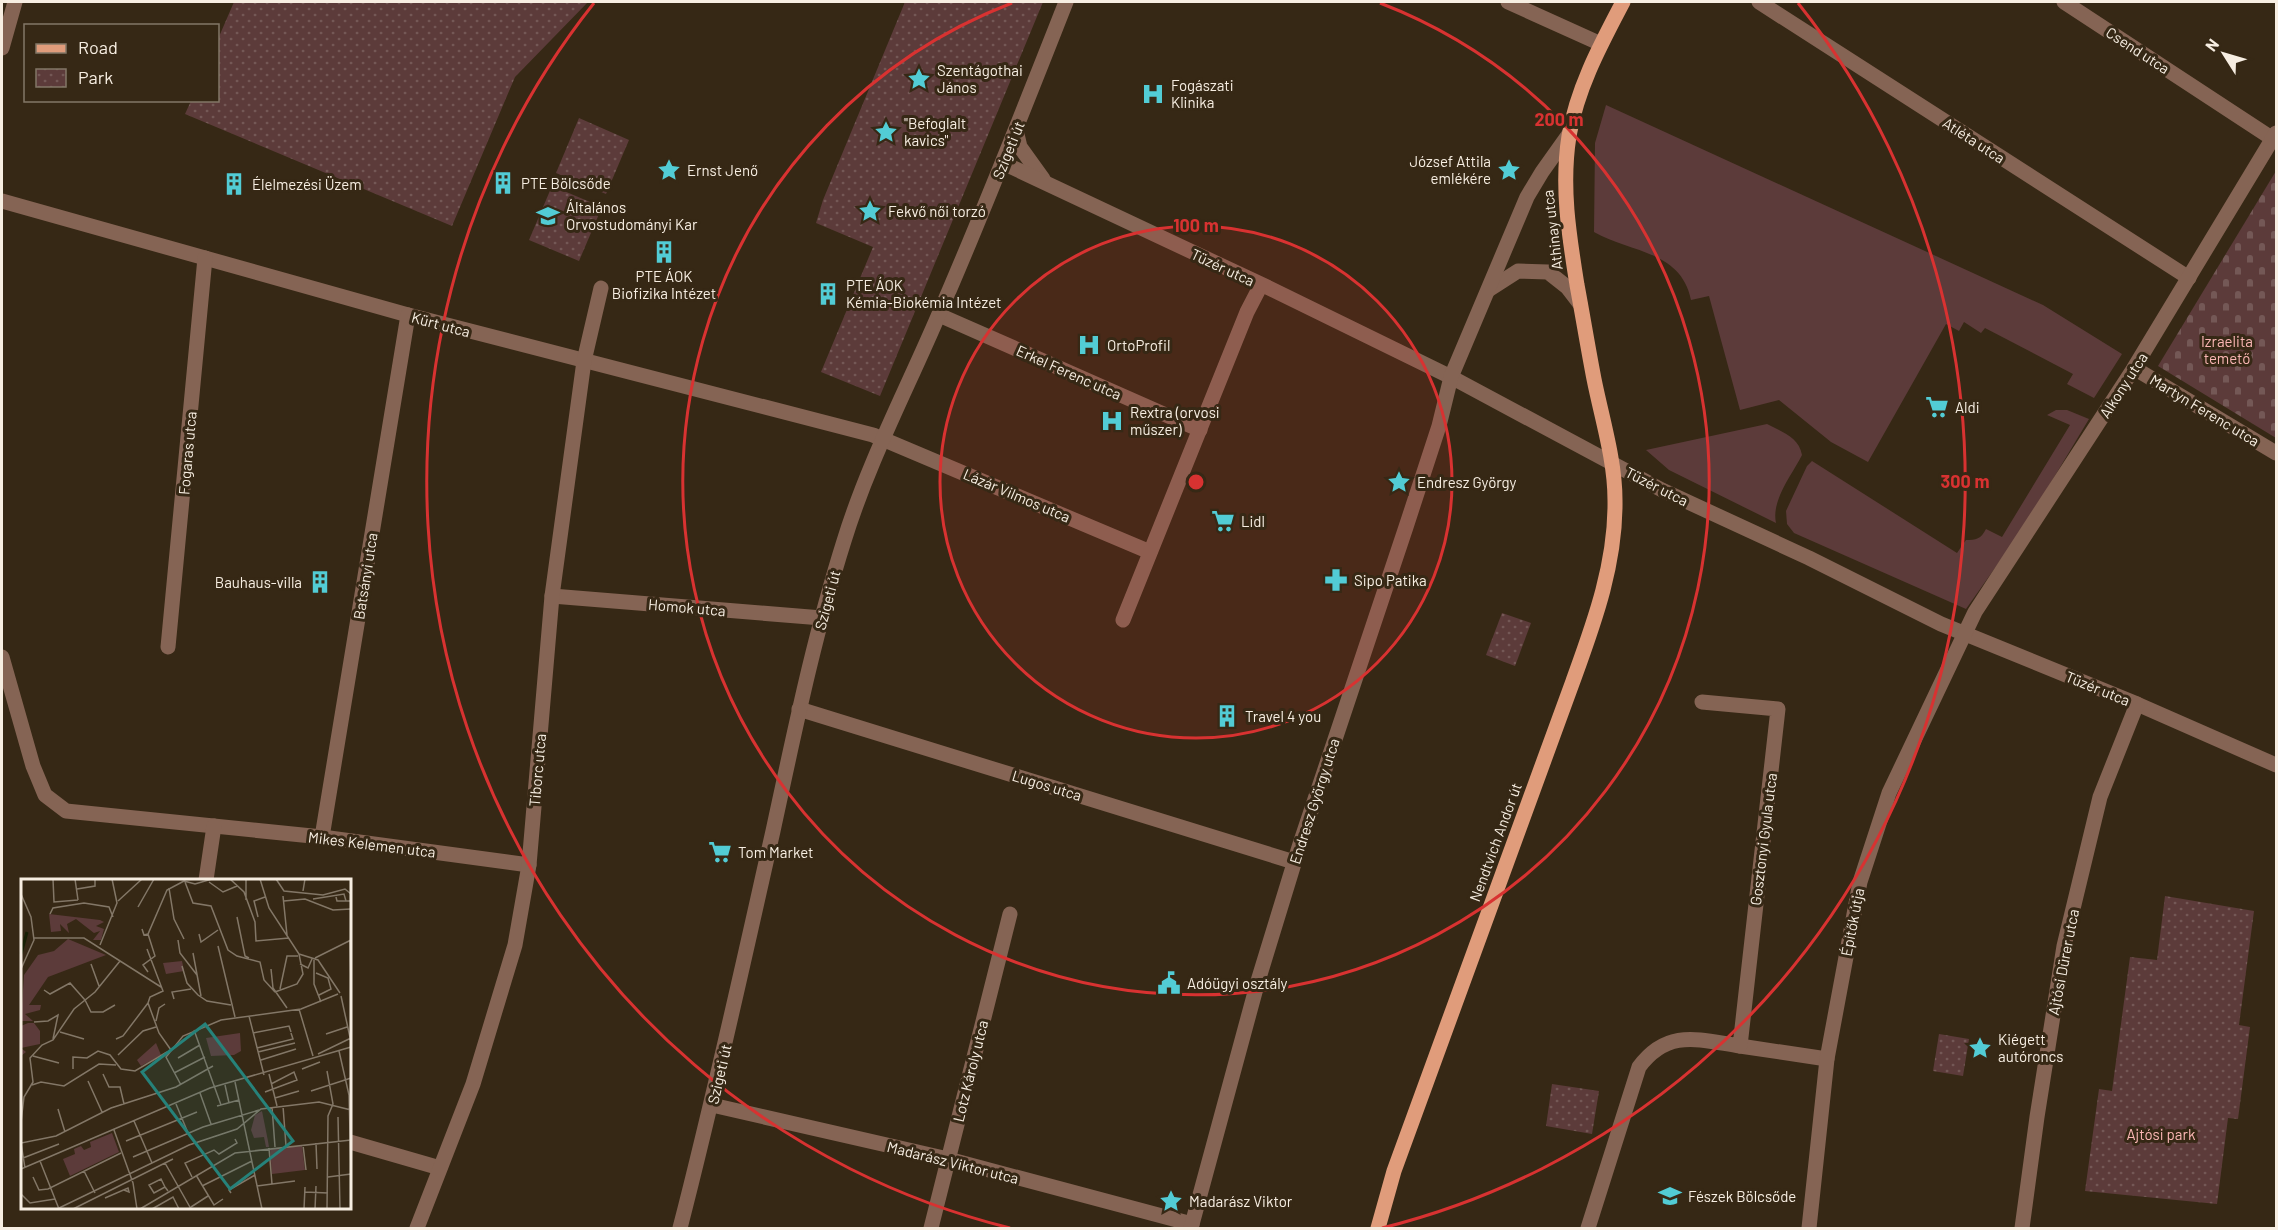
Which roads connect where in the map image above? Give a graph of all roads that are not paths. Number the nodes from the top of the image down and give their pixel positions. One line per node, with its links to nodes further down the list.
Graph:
1 (15, 2): 8 (street)
2 (1066, 2): 9 (street, Szigeti út)
3 (1508, 2): 7 (street)
4 (1623, 2): 7 (main road, Athinay utca)
5 (1759, 2): 16 (street, Atléta utca)
6 (2064, 2): 11 (street, Csend utca)
7 (1601, 44): 10 (main road, Athinay utca)
8 (2, 48)
9 (1016, 130): 12 (street, Szigeti út); 13 (street, Tüzér utca)
10 (1569, 134): 19 (street, Endresz György utca); 20 (main road, Athinay utca)
11 (2275, 136): 16 (street, Alkony utca)
12 (1003, 163): 13 (street, Tüzér utca); 22 (street, Szigeti út)
13 (1048, 184): 17 (street, Tüzér utca)
14 (2, 201): 15 (street, Kürt utca)
15 (205, 258): 21 (street, Kürt utca); 35 (street, Fogaras utca)
16 (2188, 278): 24 (street, Alkony utca)
17 (1261, 285): 25 (street, Tüzér utca); 26 (street)
18 (601, 288): 23 (street, Tiborc utca)
19 (1490, 289): 20 (street); 25 (street, Endresz György utca)
20 (1580, 304): 29 (main road, Athinay utca)
21 (408, 315): 23 (street, Kürt utca); 42 (street, Batsányi utca)
22 (939, 315): 26 (street, Erkel Ferenc utca); 27 (street, Szigeti út)
23 (584, 361): 27 (street, Kürt utca); 31 (street, Tiborc utca)
24 (2134, 368): 28 (street, Martyn Ferenc utca); 34 (street, Alkony utca)
25 (1450, 377): 29 (street, Tüzér utca); 43 (street, Endresz György utca)
26 (1200, 430): 30 (street)
27 (883, 438): 30 (street, Lázár Vilmos utca); 32 (street, Szigeti út)
28 (2277, 453)
29 (1611, 462): 34 (street, Tüzér utca); 57 (main road, Nendtvich Andor út)
30 (1150, 552): 33 (street)
31 (552, 596): 32 (street, Homok utca); 44 (street, Tiborc utca)
32 (822, 618): 39 (street, Szigeti út)
33 (1123, 620)
34 (1964, 634): 38 (street, Tüzér utca); 48 (street, Építők útja)
35 (168, 647)
36 (2, 663): 41 (street, Mikes Kelemen utca)
37 (1702, 702): 47 (street, Gosztonyi Gyula utca)
38 (2137, 704): 40 (street, Tüzér utca); 60 (street, Ajtósi Dürer utca)
39 (800, 709): 43 (street, Lugos utca); 49 (street, Szigeti út)
40 (2277, 765)
41 (214, 826): 42 (street, Mikes Kelemen utca); 45 (street)
42 (321, 837): 44 (street, Mikes Kelemen utca)
43 (1294, 862): 53 (street, Endresz György utca)
44 (529, 865): 52 (street, Tiborc utca)
45 (206, 879)
46 (1010, 914): 51 (street, Lotz Károly utca)
47 (1740, 1046): 48 (street); 58 (street)
48 (1827, 1059): 59 (street, Építők útja)
49 (712, 1105): 51 (street, Madarász Viktor utca); 55 (street, Szigeti út)
50 (351, 1142): 52 (street)
51 (948, 1159): 53 (street, Madarász Viktor utca); 56 (street, Lotz Károly utca)
52 (440, 1168): 54 (street, Tiborc utca)
53 (1192, 1226)
54 (417, 1228)
55 (680, 1228)
56 (931, 1228)
57 (1378, 1228)
58 (1588, 1228)
59 (1809, 1228)
60 (2022, 1228)

